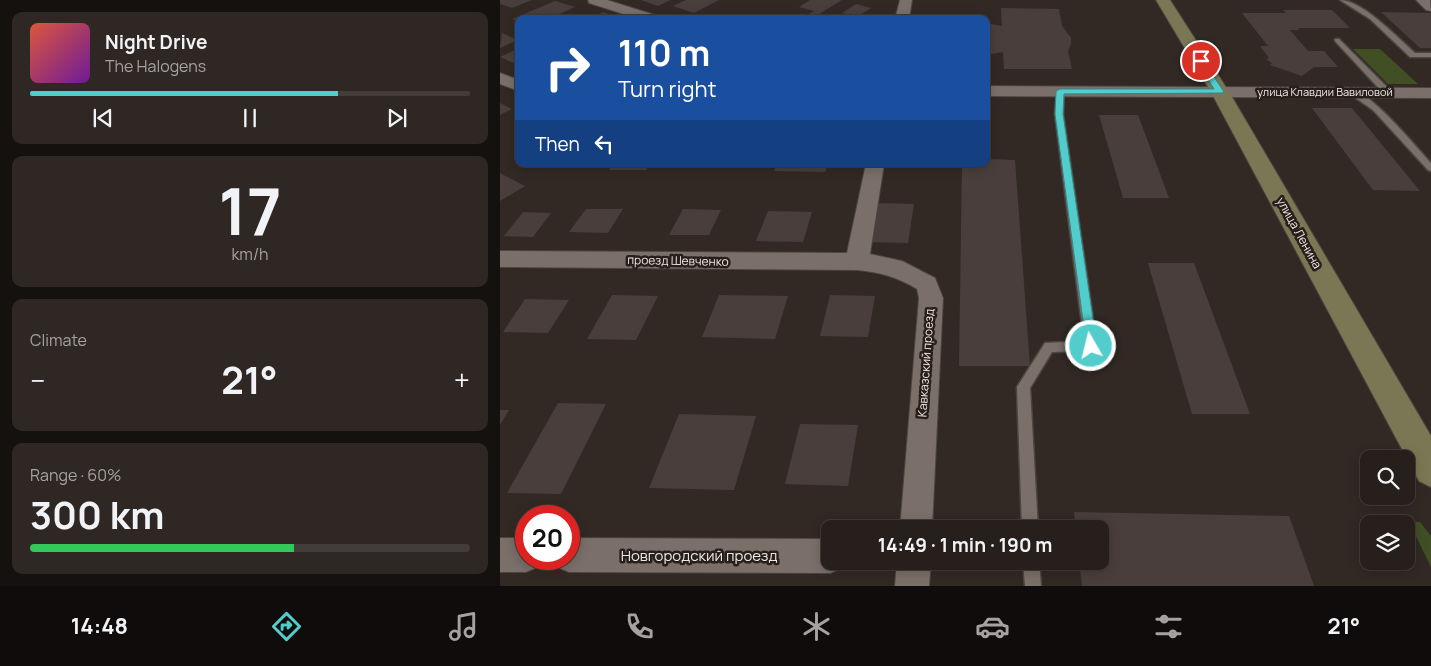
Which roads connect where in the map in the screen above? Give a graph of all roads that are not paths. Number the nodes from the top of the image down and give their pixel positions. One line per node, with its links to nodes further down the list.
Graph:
1 (594, 0): 7 (street)
2 (906, 0): 8 (street)
3 (1163, 0): 15 (main road, улица Ленина)
4 (1343, 0): 10 (lane)
5 (1422, 0): 6 (street)
6 (1431, 7)
7 (641, 15)
8 (903, 15)
9 (1337, 40): 17 (lane)
10 (1431, 55)
11 (500, 78): 12 (street)
12 (515, 84)
13 (990, 91): 14 (street, улица Клавдии Вавиловой)
14 (1060, 91): 15 (street, улица Клавдии Вавиловой); 25 (lane)
15 (1220, 92): 16 (street, улица Клавдии Вавиловой); 23 (main road, улица Ленина)
16 (1353, 92): 17 (street, улица Клавдии Вавиловой); 20 (lane)
17 (1388, 93): 18 (street, улица Клавдии Вавиловой)
18 (1431, 93)
19 (874, 167): 22 (street)
20 (1431, 168)
21 (500, 259): 22 (street, проезд Шевченко)
22 (857, 262): 24 (street, Кавказский проезд)
23 (1431, 469)
24 (917, 520)
25 (1030, 520)
26 (500, 555): 27 (street)
27 (515, 555)
28 (580, 555): 29 (street, Новгородский проезд)
29 (821, 556)
30 (913, 570): 32 (street)
31 (1031, 570): 33 (lane)
32 (912, 586)
33 (1032, 586)

